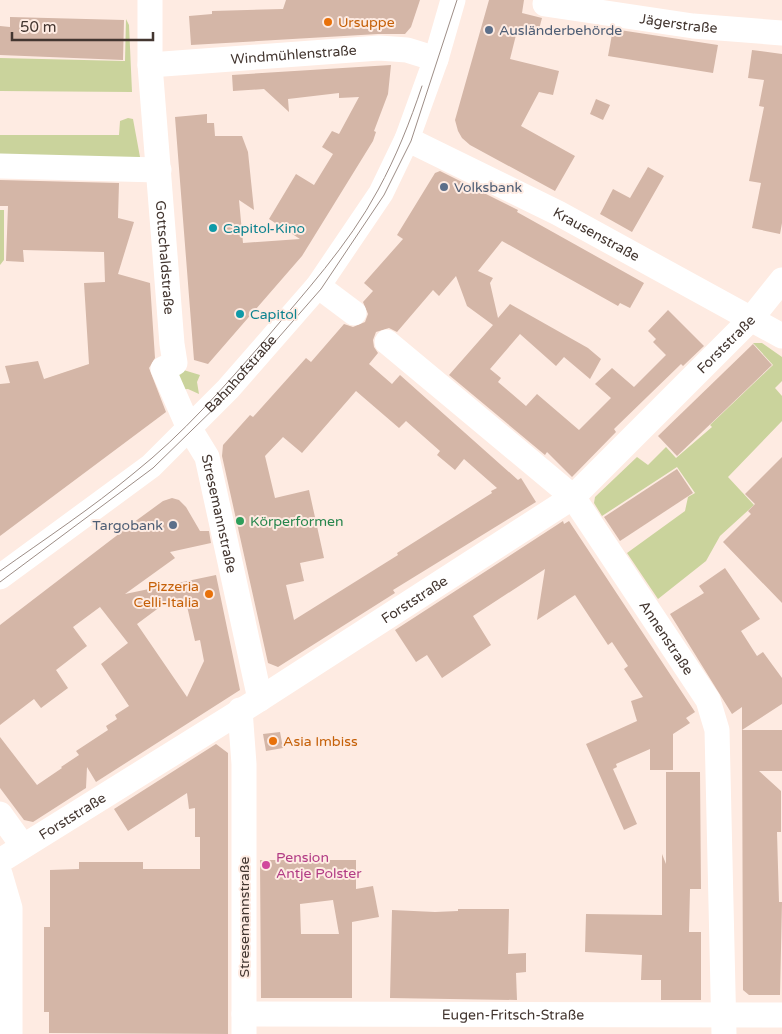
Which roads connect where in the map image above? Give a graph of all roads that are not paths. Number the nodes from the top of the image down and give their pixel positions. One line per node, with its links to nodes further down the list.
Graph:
1 (150, 0): 6 (street, Gottschaldstraße)
2 (453, 0): 5 (street, Bahnhofstraße)
3 (545, 4): 4 (street, Jägerstraße)
4 (782, 33)
5 (436, 59): 6 (street, Windmühlenstraße); 7 (street, Bahnhofstraße)
6 (150, 65): 9 (street, Gottschaldstraße)
7 (407, 139): 11 (street, Bahnhofstraße); 13 (street, Krausenstraße)
8 (0, 166): 9 (street)
9 (159, 170): 16 (street, Gottschaldstraße)
10 (782, 280): 13 (street, Forststraße)
11 (318, 286): 12 (street); 17 (street, Bahnhofstraße)
12 (354, 313)
13 (750, 320): 14 (street, Krausenstraße); 18 (street, Forststraße)
14 (782, 336)
15 (388, 342): 18 (street, Annenstraße)
16 (172, 344): 17 (street, Stresemannstraße)
17 (190, 428): 19 (street, Bahnhofstraße); 20 (street, Stresemannstraße)
18 (573, 497): 20 (street, Forststraße); 28 (street, Annenstraße)
19 (0, 577)
20 (250, 705): 22 (street, Forststraße); 27 (street, Stresemannstraße)
21 (0, 814): 22 (street)
22 (23, 846): 23 (street, Forststraße)
23 (0, 861)
24 (0, 874): 26 (street)
25 (782, 1015): 28 (street, Eugen-Fritsch-Straße)
26 (10, 1023)
27 (244, 1024): 29 (street, Eugen-Fritsch-Straße)
28 (724, 1024): 29 (street, Eugen-Fritsch-Straße)
29 (477, 1025)

